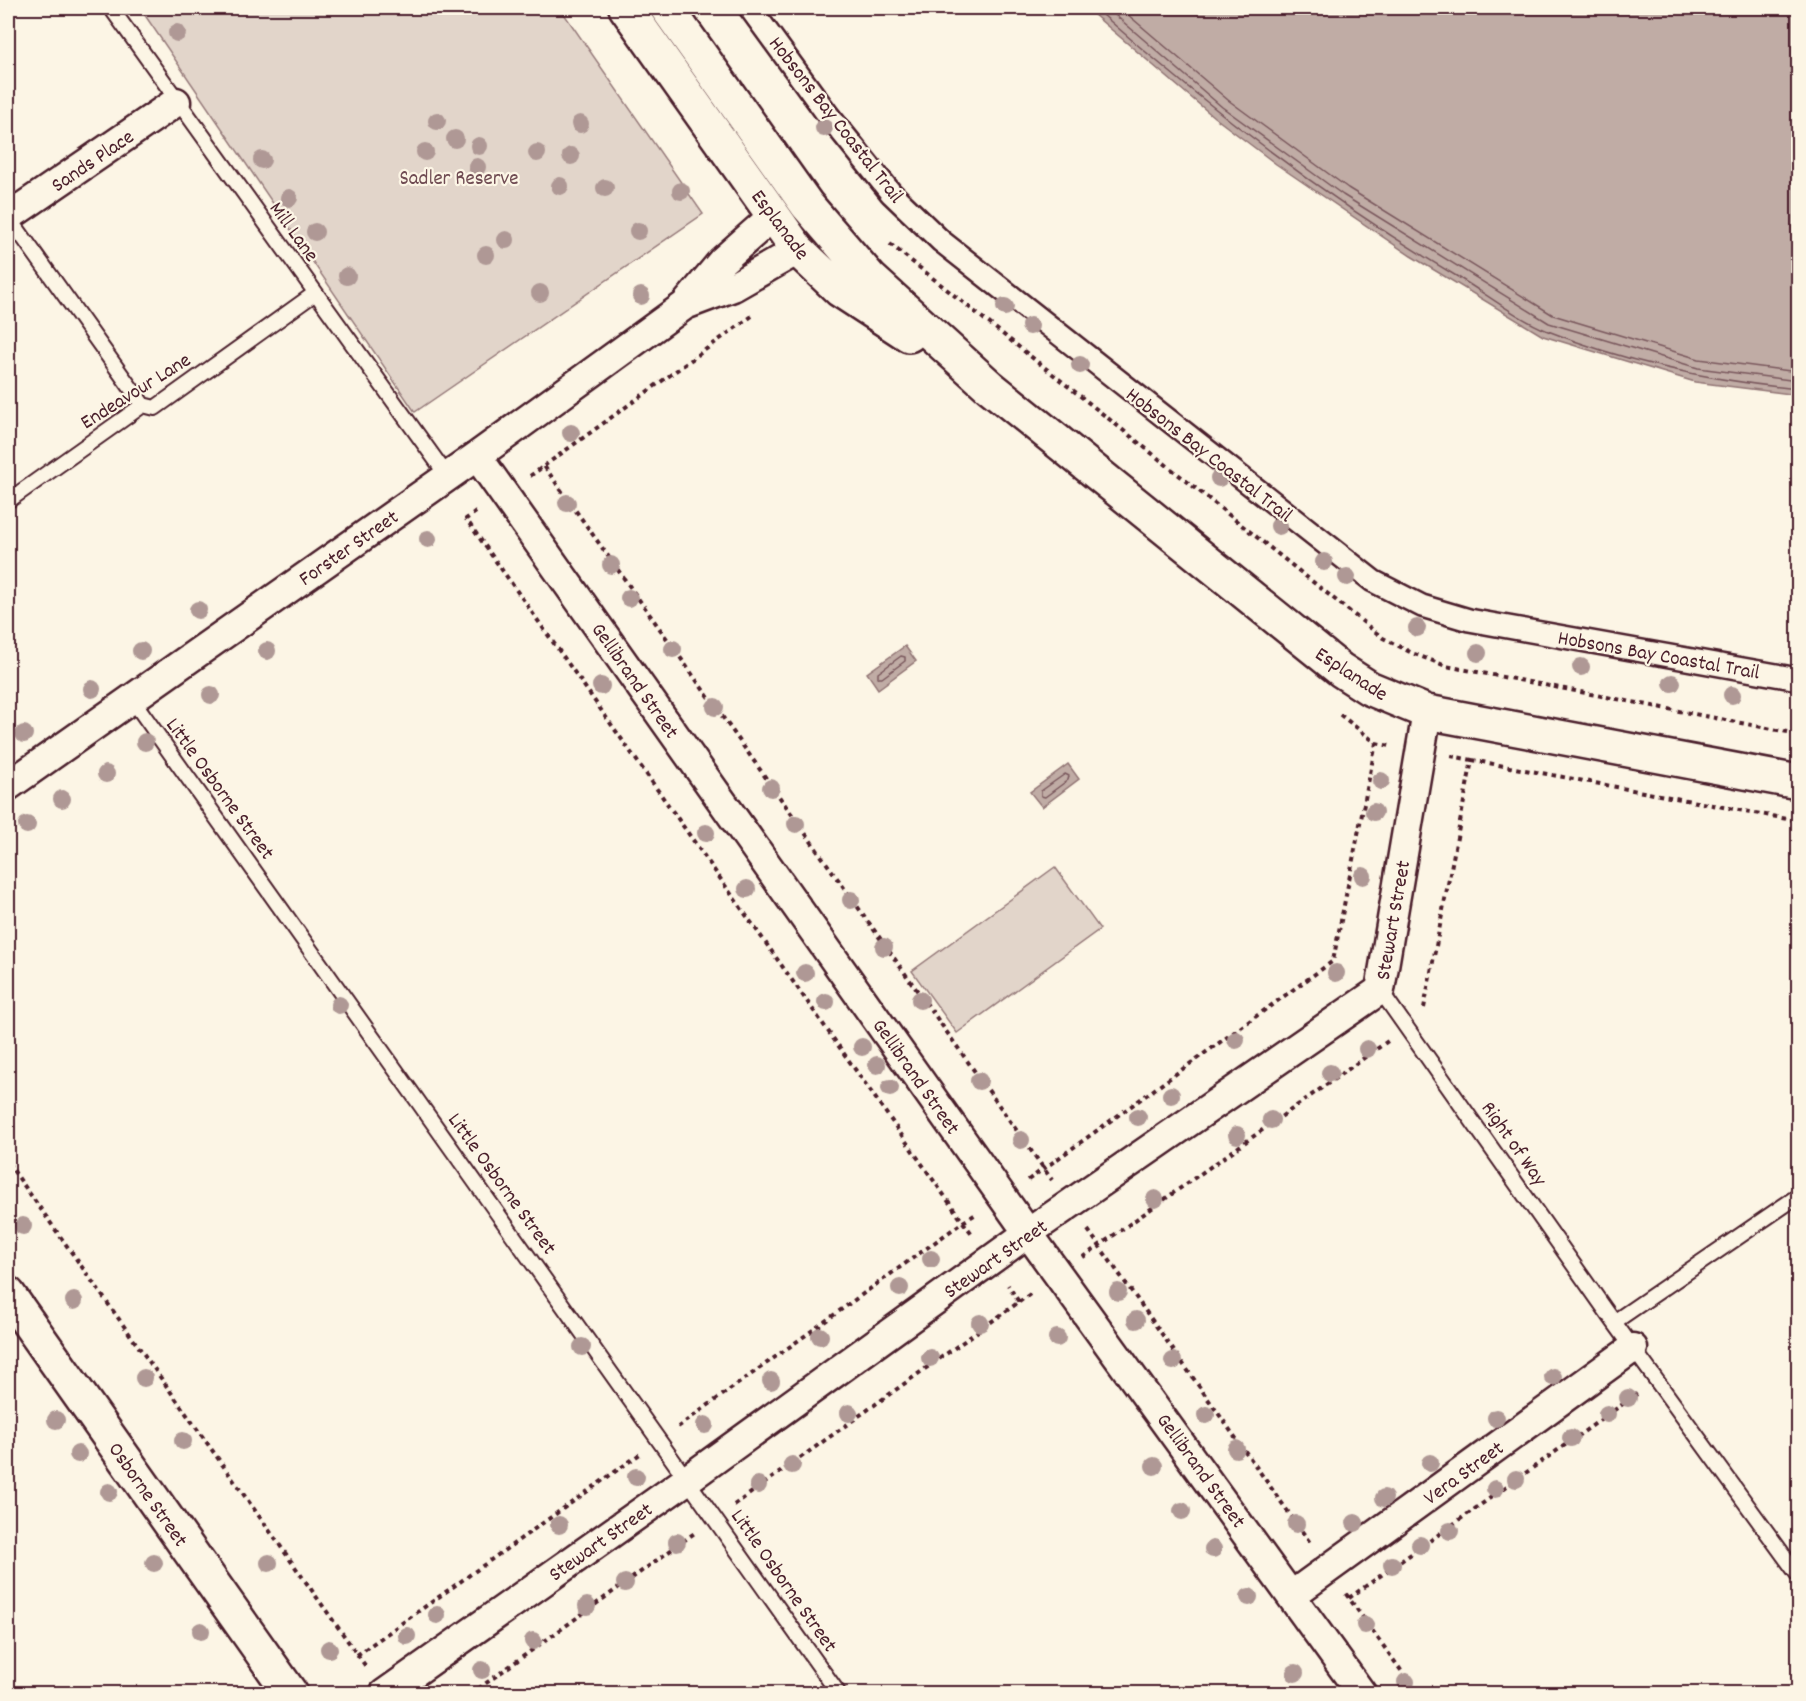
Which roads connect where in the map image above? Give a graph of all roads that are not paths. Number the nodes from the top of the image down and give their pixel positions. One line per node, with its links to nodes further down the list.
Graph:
1 (111, 8): 5 (lane, Mill Lane)
2 (626, 8): 8 (street, Esplanade)
3 (666, 8): 6 (street, Esplanade)
4 (750, 8): 16 (street, Hobsons Bay Coastal Trail)
5 (176, 102): 7 (street, Sands Place); 9 (lane, Mill Lane)
6 (807, 205): 8 (street, Forster Street); 11 (street, Esplanade)
7 (8, 217): 12 (lane)
8 (784, 230): 10 (street, Forster Street); 10 (street, Forster Street); 11 (street, Esplanade)
9 (314, 294): 12 (lane, Endeavour Lane); 14 (lane, Mill Lane)
10 (685, 305): 13 (street, Forster Street)
11 (989, 386): 18 (street, Esplanade)
12 (143, 405): 15 (lane, Endeavour Lane)
13 (477, 456): 14 (street, Forster Street); 23 (street, Gellibrand Street)
14 (448, 477): 17 (street, Forster Street)
15 (8, 501)
16 (1798, 679)
17 (132, 699): 20 (street, Forster Street); 27 (lane, Little Osborne Street)
18 (1427, 712): 19 (street, Esplanade); 21 (street, Stewart Street)
19 (1798, 782)
20 (8, 786)
21 (1380, 990): 23 (street, Stewart Street); 25 (lane, Right of Way)
22 (1798, 1196): 25 (lane)
23 (1028, 1233): 27 (street, Stewart Street); 29 (street, Gellibrand Street)
24 (8, 1294): 31 (street, Osborne Street)
25 (1614, 1322): 26 (lane, Right of Way)
26 (1633, 1348): 28 (lane, Right of Way); 29 (street, Vera Street)
27 (688, 1479): 30 (street, Stewart Street); 32 (lane, Little Osborne Street)
28 (1798, 1575)
29 (1292, 1595): 33 (street, Gellibrand Street)
30 (384, 1693)
31 (291, 1694)
32 (839, 1694)
33 (1362, 1694)

